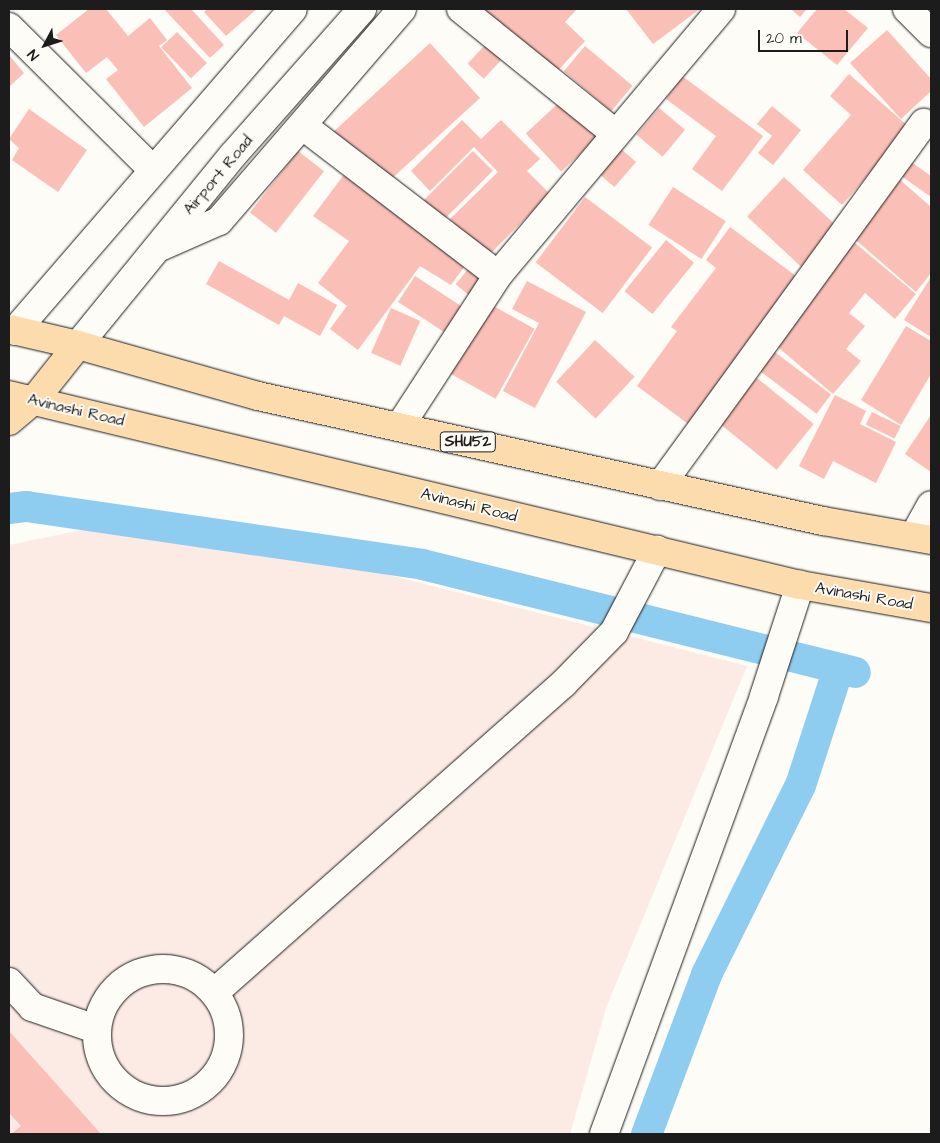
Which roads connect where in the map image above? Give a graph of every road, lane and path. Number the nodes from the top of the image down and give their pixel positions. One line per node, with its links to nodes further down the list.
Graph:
1 (294, 9): 12 (street)
2 (362, 9): 13 (street, Airport Road)
3 (402, 9): 10 (street)
4 (461, 9): 11 (street)
5 (721, 9): 11 (street)
6 (906, 9): 8 (street)
7 (9, 26): 12 (street)
8 (931, 33)
9 (924, 124): 20 (street)
10 (303, 126): 13 (street); 14 (street)
11 (616, 134): 14 (street)
12 (153, 170): 15 (street)
13 (158, 248): 16 (street, Airport Road)
14 (498, 274): 19 (street)
15 (11, 332): 16 (main road, SHU52)
16 (78, 345): 17 (main road); 19 (main road, SHU52)
17 (22, 397): 18 (main road); 23 (main road, Avinashi Road)
18 (9, 421)
19 (400, 426): 20 (main road, SHU52)
20 (660, 486): 22 (main road, SHU52)
21 (931, 505): 22 (street)
22 (922, 538)
23 (657, 550): 24 (main road, Avinashi Road); 27 (street)
24 (800, 585): 25 (main road, Avinashi Road); 29 (street)
25 (931, 608)
26 (9, 982): 28 (street)
27 (215, 992): 28 (street); 28 (street)
28 (96, 1028)
29 (604, 1134)

